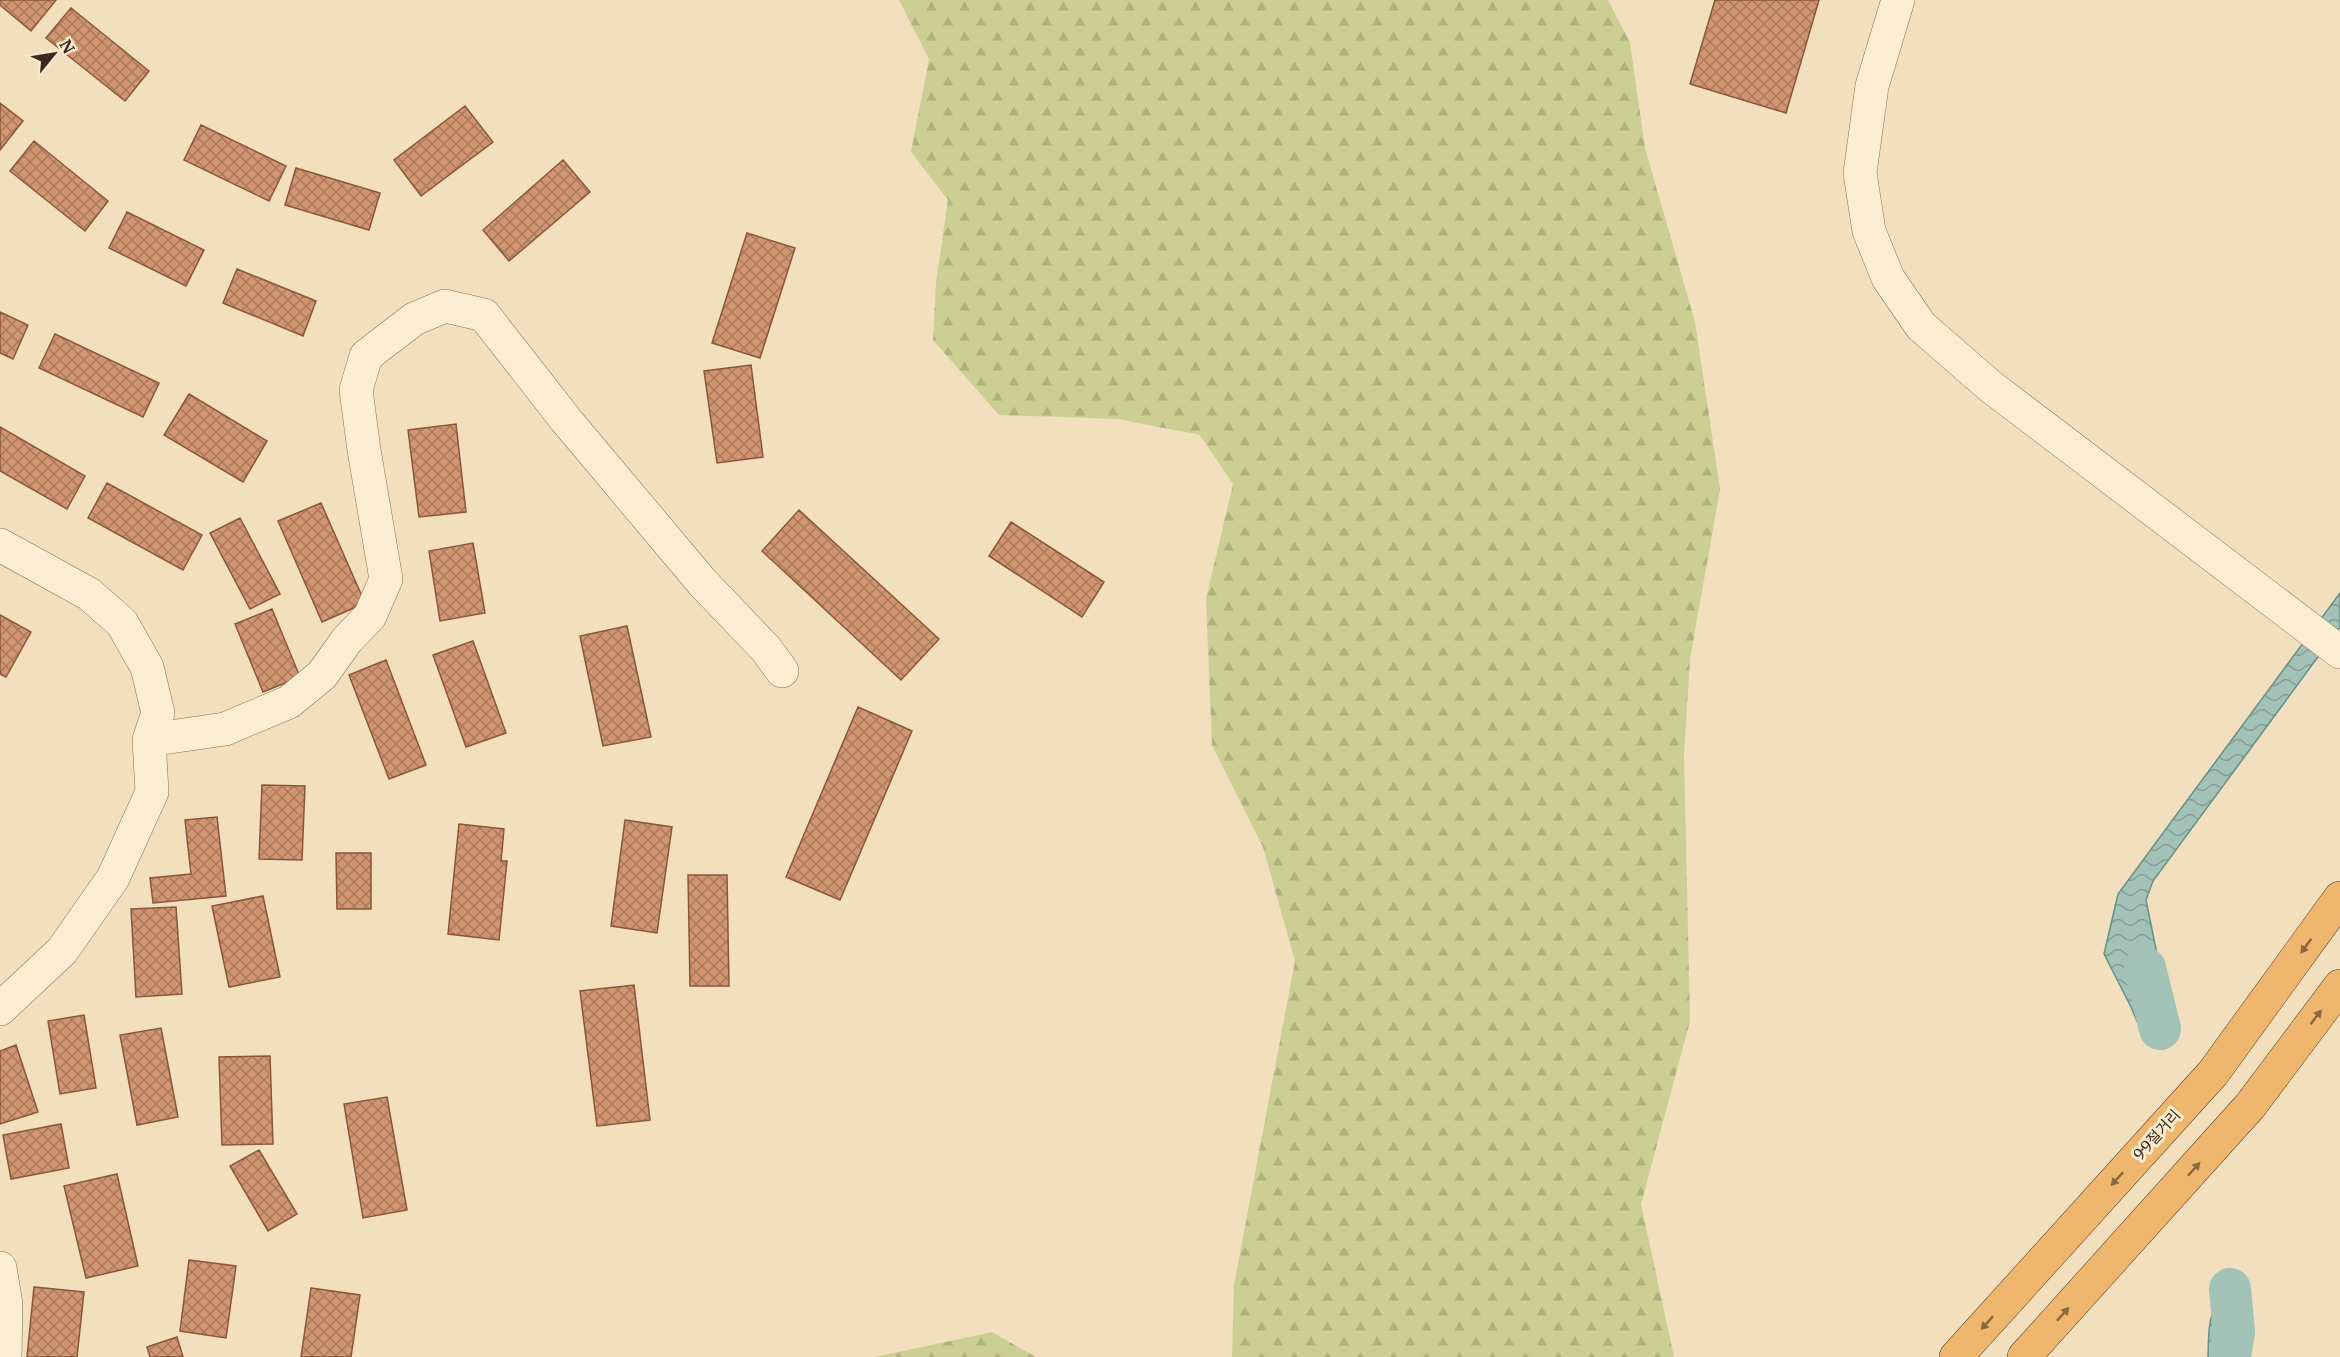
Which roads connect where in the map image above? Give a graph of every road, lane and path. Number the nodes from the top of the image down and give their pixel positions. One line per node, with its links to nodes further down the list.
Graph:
1 (1898, 0): 3 (street)
2 (0, 545): 5 (street)
3 (2337, 650)
4 (782, 671): 5 (street)
5 (149, 740): 8 (street)
6 (2340, 898): 11 (highway, 9·9절거리, one-way to 11)
7 (2340, 986): 12 (highway, one-way to 7)
8 (0, 1009)
9 (0, 1268): 10 (street)
10 (5, 1357)
11 (1956, 1357)
12 (2024, 1357)

